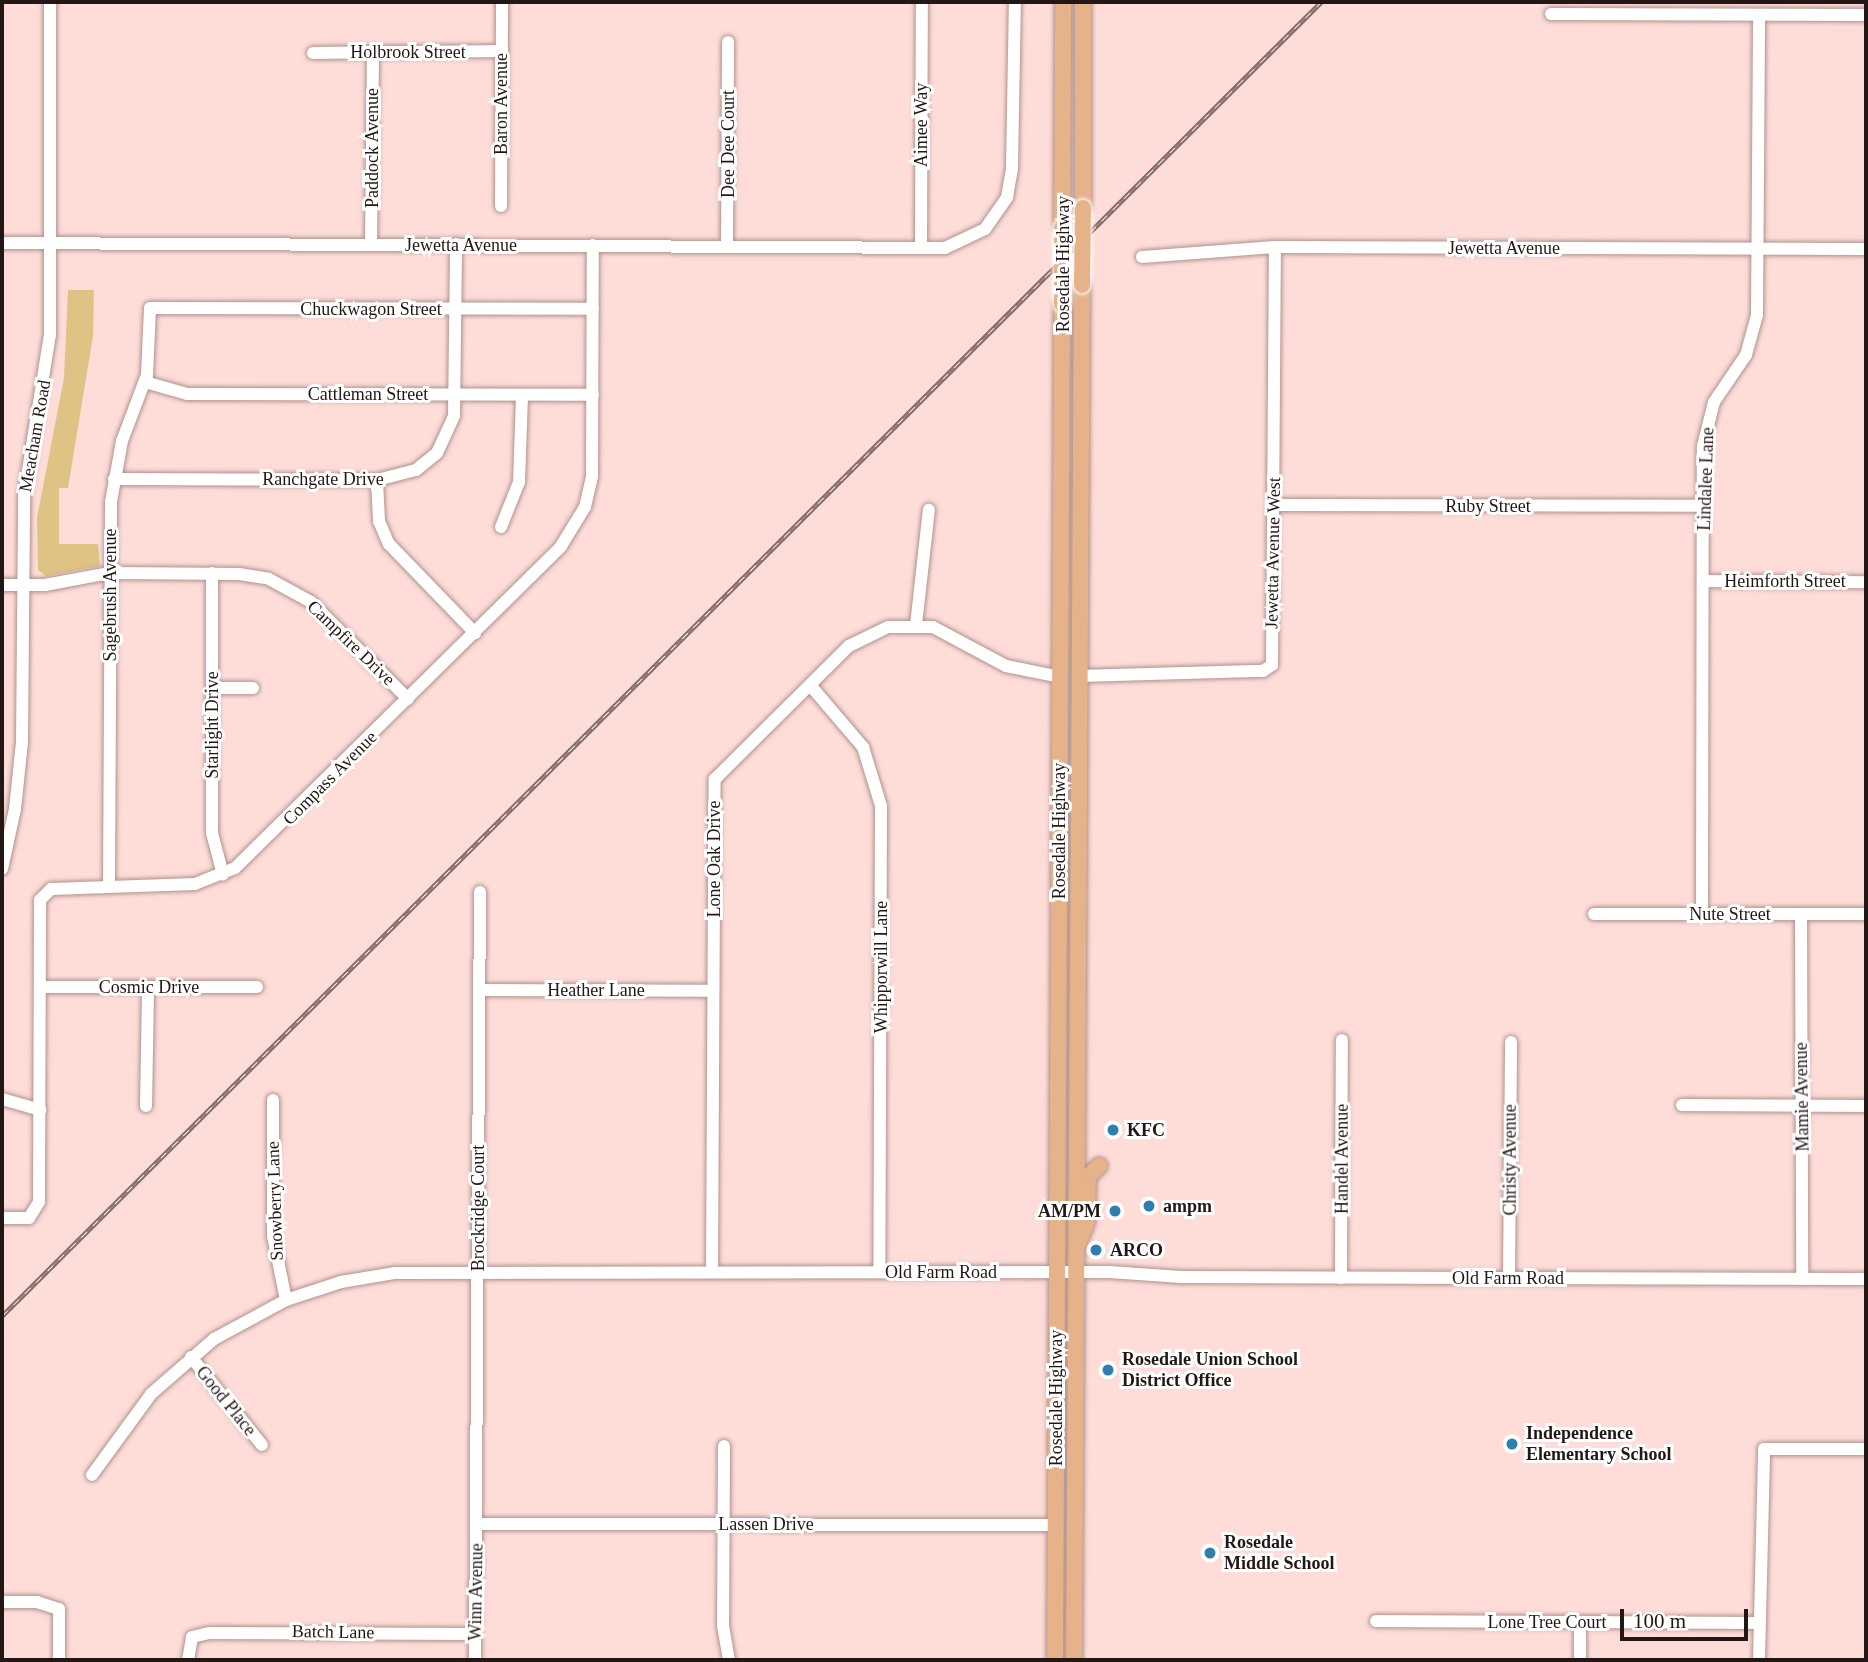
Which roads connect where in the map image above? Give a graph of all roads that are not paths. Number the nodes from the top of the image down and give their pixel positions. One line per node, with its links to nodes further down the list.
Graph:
1 (50, 2): 18 (street, Meacham Road)
2 (502, 2): 13 (street, Baron Avenue)
3 (922, 2): 24 (street, Aimee Way)
4 (1015, 2): 24 (street, Jewetta Avenue)
5 (1063, 2): 35 (main road, Rosedale Highway, bridge)
6 (1075, 2): 15 (main road)
7 (1083, 2): 15 (main road, Rosedale Highway)
8 (1552, 14): 9 (street)
9 (1759, 15): 10 (street); 25 (street, Lindalee Lane)
10 (1866, 15)
11 (728, 42): 22 (street, Dee Dee Court)
12 (373, 51): 13 (street, Holbrook Street); 14 (street, Holbrook Street); 19 (street, Paddock Avenue)
13 (502, 51): 16 (street, Baron Avenue)
14 (313, 52)
15 (1084, 92): 50 (main road, Rosedale Highway, bridge)
16 (501, 206)
17 (2, 243): 18 (street, Jewetta Avenue)
18 (50, 243): 19 (street, Jewetta Avenue); 47 (street, Meacham Road)
19 (371, 244): 20 (street, Jewetta Avenue)
20 (456, 244): 21 (street, Jewetta Avenue); 29 (street, Ranchgate Drive)
21 (593, 245): 22 (street, Jewetta Avenue); 30 (street, Compass Avenue)
22 (727, 246): 24 (street, Jewetta Avenue)
23 (1275, 247): 25 (street, Jewetta Avenue); 27 (street, Jewetta Avenue); 38 (street, Jewetta Avenue West)
24 (921, 248)
25 (1758, 249): 26 (street, Jewetta Avenue); 39 (street, Lindalee Lane)
26 (1866, 249)
27 (1142, 257)
28 (150, 308): 29 (street, Chuckwagon Street); 31 (street, Sagebrush Avenue)
29 (456, 309): 30 (street, Chuckwagon Street); 32 (street, Ranchgate Drive)
30 (593, 309): 34 (street, Compass Avenue)
31 (145, 382): 32 (street, Cattleman Street); 36 (street, Sagebrush Avenue)
32 (456, 395): 33 (street, Cattleman Street); 37 (street, Ranchgate Drive)
33 (522, 395): 34 (street, Cattleman Street); 41 (street)
34 (593, 395): 49 (street, Compass Avenue)
35 (1062, 463): 50 (main road); 51 (main road, Rosedale Highway)
36 (114, 480): 37 (street, Ranchgate Drive); 42 (street, Sagebrush Avenue)
37 (377, 480): 49 (street)
38 (1273, 505): 39 (street, Ruby Street); 50 (street, Jewetta Avenue West)
39 (1703, 506): 44 (street, Lindalee Lane)
40 (929, 510): 48 (street)
41 (501, 527)
42 (110, 573): 43 (street, Campfire Drive); 47 (street, Campfire Drive); 59 (street, Sagebrush Avenue)
43 (212, 573): 53 (street, Starlight Drive); 55 (street, Campfire Drive)
44 (1703, 581): 45 (street, Heimforth Street); 62 (street, Lindalee Lane)
45 (1866, 582)
46 (2, 585): 47 (street, Campfire Drive)
47 (23, 585): 57 (street, Meacham Road)
48 (916, 625): 51 (street, Lone Oak Drive); 52 (street, Lone Oak Drive)
49 (475, 633): 55 (street, Compass Avenue)
50 (1079, 676): 56 (main road, Rosedale Highway)
51 (1060, 677): 56 (main road); 65 (main road, Rosedale Highway)
52 (810, 685): 70 (street, Lone Oak Drive); 86 (street, Whipporwill Lane)
53 (212, 688): 54 (street); 58 (street, Starlight Drive)
54 (253, 688)
55 (408, 699): 58 (street, Compass Avenue)
56 (1078, 806): 73 (main road, Rosedale Highway)
57 (2, 869)
58 (223, 875): 59 (street, Compass Avenue)
59 (109, 887): 66 (street, Compass Avenue)
60 (480, 892): 69 (street, Brockridge Court)
61 (1594, 914): 62 (street, Nute Street)
62 (1702, 914): 63 (street, Nute Street)
63 (1801, 914): 64 (street, Nute Street); 78 (street, Mamie Avenue)
64 (1866, 914)
65 (1059, 951): 73 (main road); 88 (main road, Rosedale Highway)
66 (41, 987): 67 (street, Cosmic Drive); 80 (street, Compass Avenue)
67 (148, 987): 68 (street, Cosmic Drive); 76 (street)
68 (257, 987)
69 (479, 990): 70 (street, Heather Lane); 84 (street, Brockridge Court)
70 (713, 990): 85 (street, Lone Oak Drive)
71 (1342, 1040): 89 (street, Handel Avenue)
72 (1511, 1042): 90 (street, Christy Avenue)
73 (1077, 1090): 83 (main road, Rosedale Highway)
74 (2, 1099): 80 (street)
75 (274, 1100): 93 (street, Snowberry Lane)
76 (146, 1105)
77 (1682, 1105): 78 (street)
78 (1803, 1105): 79 (street); 91 (street, Mamie Avenue)
79 (1866, 1106)
80 (40, 1110): 82 (street, Compass Avenue)
81 (1099, 1166): 83 (main road)
82 (2, 1219)
83 (1076, 1251): 87 (main road, Rosedale Highway)
84 (478, 1271): 85 (street, Old Farm Road); 93 (street, Old Farm Road); 100 (street, Brockridge Court)
85 (712, 1271): 86 (street, Old Farm Road)
86 (879, 1272): 88 (street, Old Farm Road)
87 (1076, 1272): 88 (street, Old Farm Road); 89 (street, Old Farm Road); 103 (main road, Rosedale Highway)
88 (1057, 1273): 95 (main road, Rosedale Highway)
89 (1341, 1278): 90 (street, Old Farm Road)
90 (1509, 1278): 91 (street, Old Farm Road)
91 (1802, 1279): 92 (street, Old Farm Road)
92 (1866, 1279)
93 (286, 1300): 94 (street, Old Farm Road)
94 (191, 1357): 96 (street, Good Place); 99 (street, Old Farm Road)
95 (1056, 1436): 102 (main road, Rosedale Highway); 103 (main road)
96 (262, 1445)
97 (724, 1446): 101 (street)
98 (1866, 1449): 107 (street)
99 (92, 1475)
100 (476, 1524): 101 (street, Lassen Drive); 108 (street, Winn Avenue)
101 (724, 1524): 102 (street, Lassen Drive); 112 (street)
102 (1056, 1525): 113 (main road, Rosedale Highway)
103 (1074, 1537): 114 (main road, Rosedale Highway)
104 (2, 1602): 109 (street)
105 (1376, 1621): 106 (street, Lone Tree Court)
106 (1580, 1622): 107 (street, Lone Tree Court); 115 (street)
107 (1760, 1623): 116 (street)
108 (475, 1634): 110 (street, Batch Lane); 111 (street, Winn Avenue)
109 (59, 1660)
110 (188, 1660)
111 (475, 1660)
112 (729, 1660)
113 (1055, 1660)
114 (1074, 1660)
115 (1580, 1660)
116 (1759, 1660)

